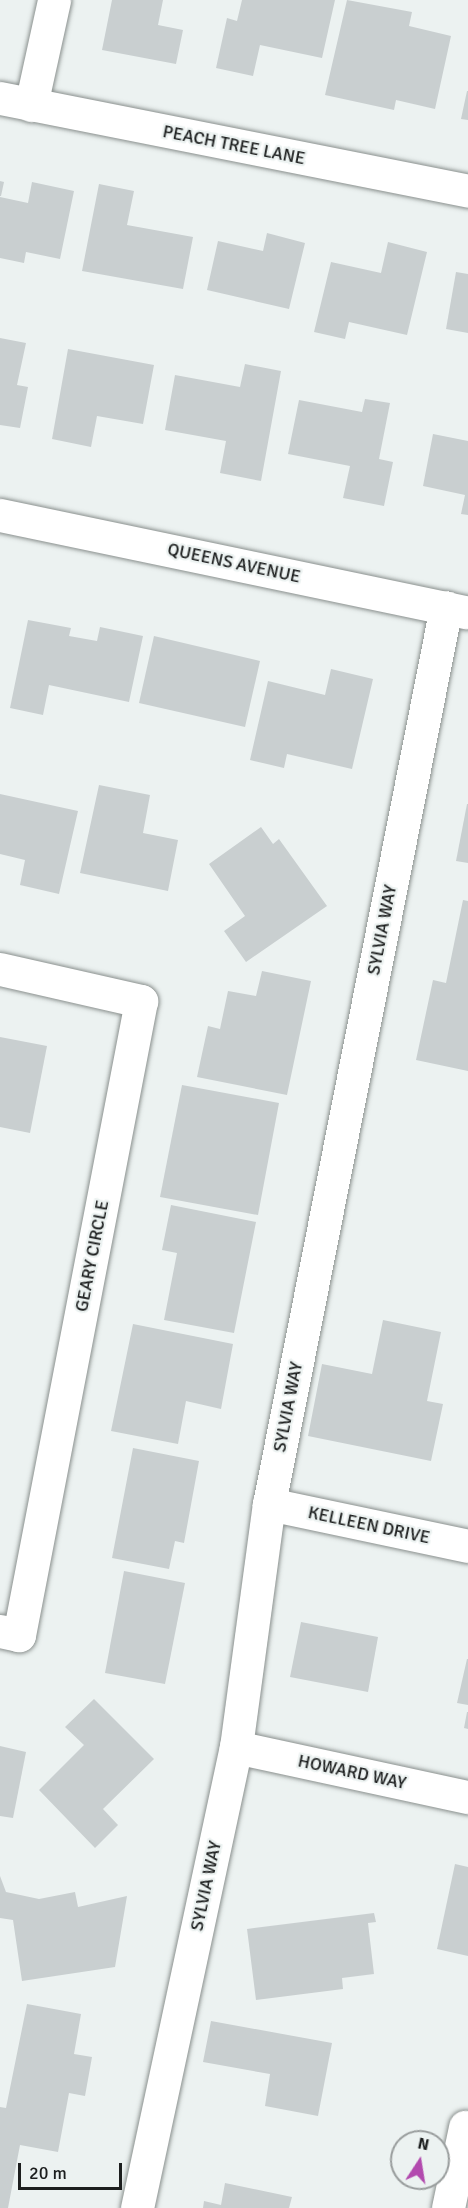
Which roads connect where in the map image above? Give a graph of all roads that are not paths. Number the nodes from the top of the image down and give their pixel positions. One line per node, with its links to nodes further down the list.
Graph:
1 (54, 0): 2 (street)
2 (15, 101): 3 (street, PEACH TREE LANE)
3 (468, 191)
4 (0, 515): 5 (street, QUEENS AVENUE)
5 (457, 610): 7 (street, SYLVIA WAY)
6 (0, 969): 9 (street, GEARY CIRCLE)
7 (269, 1504): 8 (street, KELLEEN DRIVE); 10 (street, SYLVIA WAY)
8 (468, 1546)
9 (0, 1631)
10 (236, 1747): 11 (street, HOWARD WAY); 13 (street, SYLVIA WAY)
11 (468, 1797)
12 (465, 2127): 14 (street)
13 (137, 2208)
14 (448, 2208)

